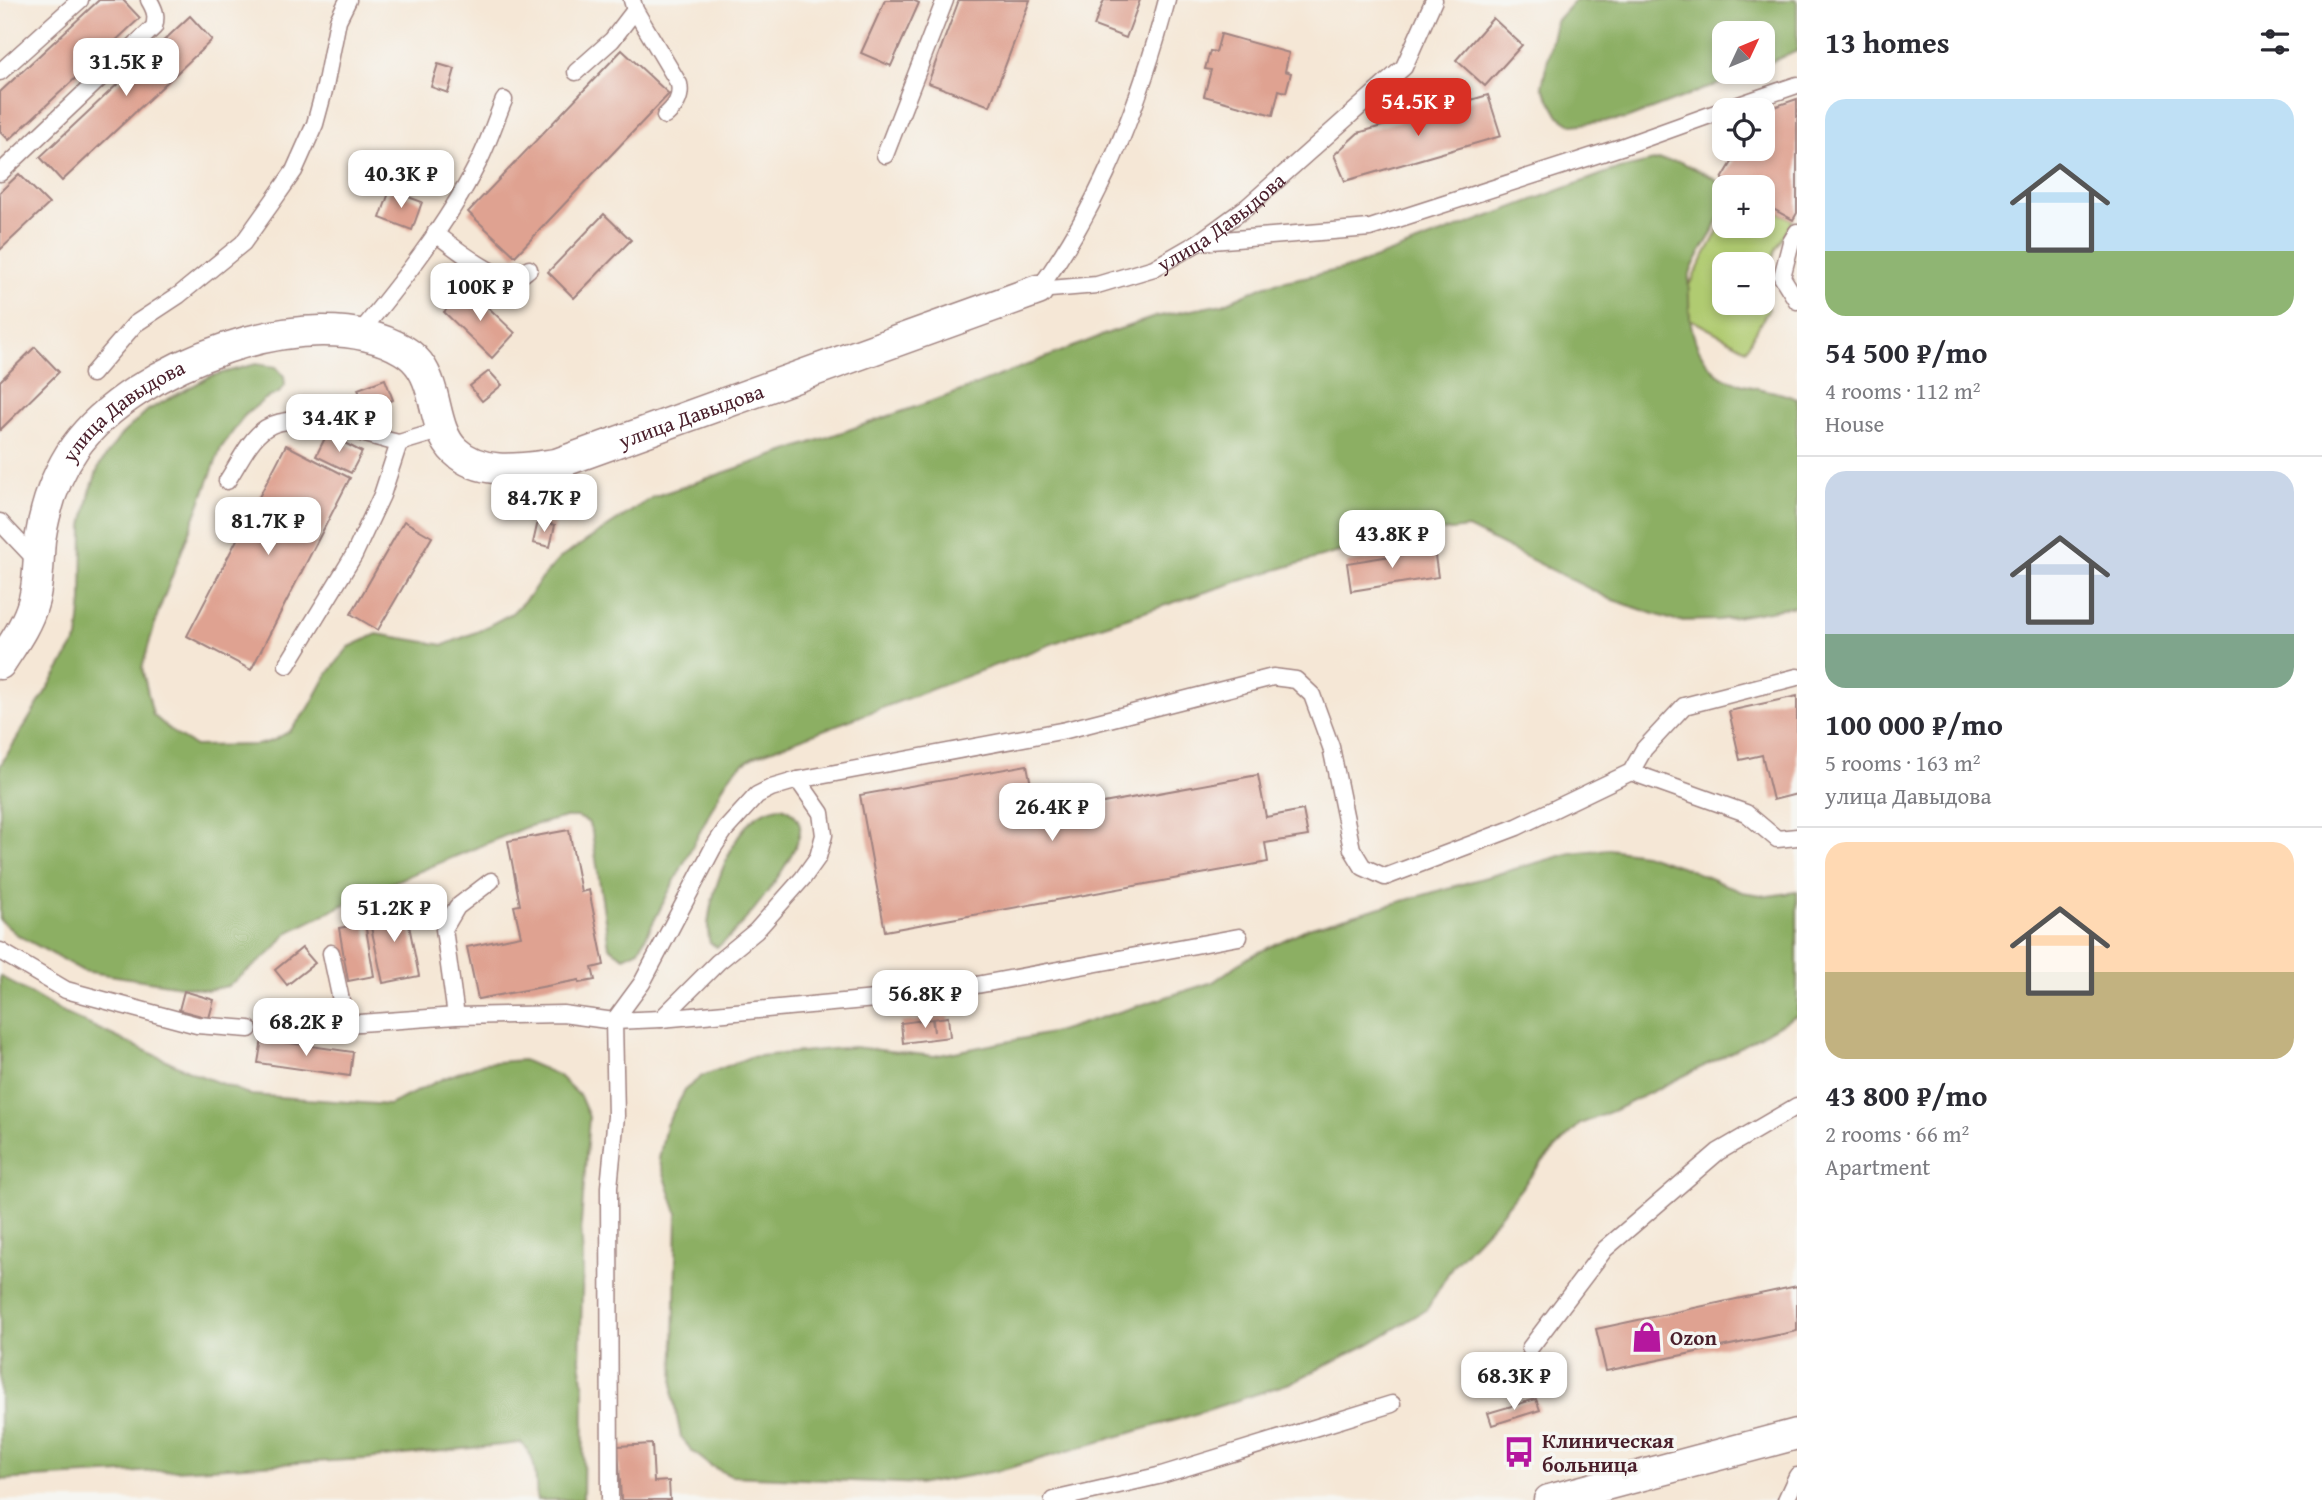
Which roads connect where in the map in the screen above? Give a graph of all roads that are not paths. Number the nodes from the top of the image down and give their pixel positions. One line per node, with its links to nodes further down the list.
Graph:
1 (80, 0): 8 (lane)
2 (149, 0): 16 (lane)
3 (348, 0): 24 (lane)
4 (945, 0): 15 (lane)
5 (1167, 0): 21 (lane)
6 (1434, 0): 19 (lane, улица Давыдова)
7 (634, 5): 9 (lane); 14 (lane)
8 (0, 72)
9 (576, 72)
10 (1797, 85): 11 (lane)
11 (1759, 98)
12 (504, 100): 18 (lane)
13 (1712, 114): 19 (lane)
14 (665, 116)
15 (885, 155)
16 (4, 163)
17 (1797, 232): 22 (lane)
18 (435, 233): 20 (lane); 23 (lane)
19 (1199, 242): 21 (lane, улица Давыдова)
20 (529, 269)
21 (1038, 290): 25 (street, улица Давыдова)
22 (1797, 301)
23 (359, 334): 25 (street, улица Давыдова); 29 (street, улица Давыдова)
24 (92, 374)
25 (442, 430): 26 (lane)
26 (399, 443): 27 (lane); 31 (lane)
27 (227, 481)
28 (0, 522): 29 (lane)
29 (39, 562): 30 (street, улица Давыдова)
30 (0, 664)
31 (287, 665)
32 (1797, 677): 33 (lane)
33 (1632, 772): 34 (lane); 35 (lane)
34 (798, 780): 41 (lane); 42 (lane)
35 (1797, 837)
36 (491, 881): 40 (lane)
37 (1239, 937): 41 (lane)
38 (0, 951): 43 (lane)
39 (331, 953): 40 (lane)
40 (456, 1016): 42 (lane)
41 (661, 1019): 42 (lane)
42 (614, 1021): 50 (lane)
43 (249, 1029)
44 (1797, 1107): 45 (lane)
45 (1530, 1348)
46 (1392, 1404): 51 (lane)
47 (1797, 1434): 49 (street)
48 (1797, 1476): 52 (lane)
49 (1569, 1497)
50 (610, 1500)
51 (1054, 1500)
52 (1786, 1500)

